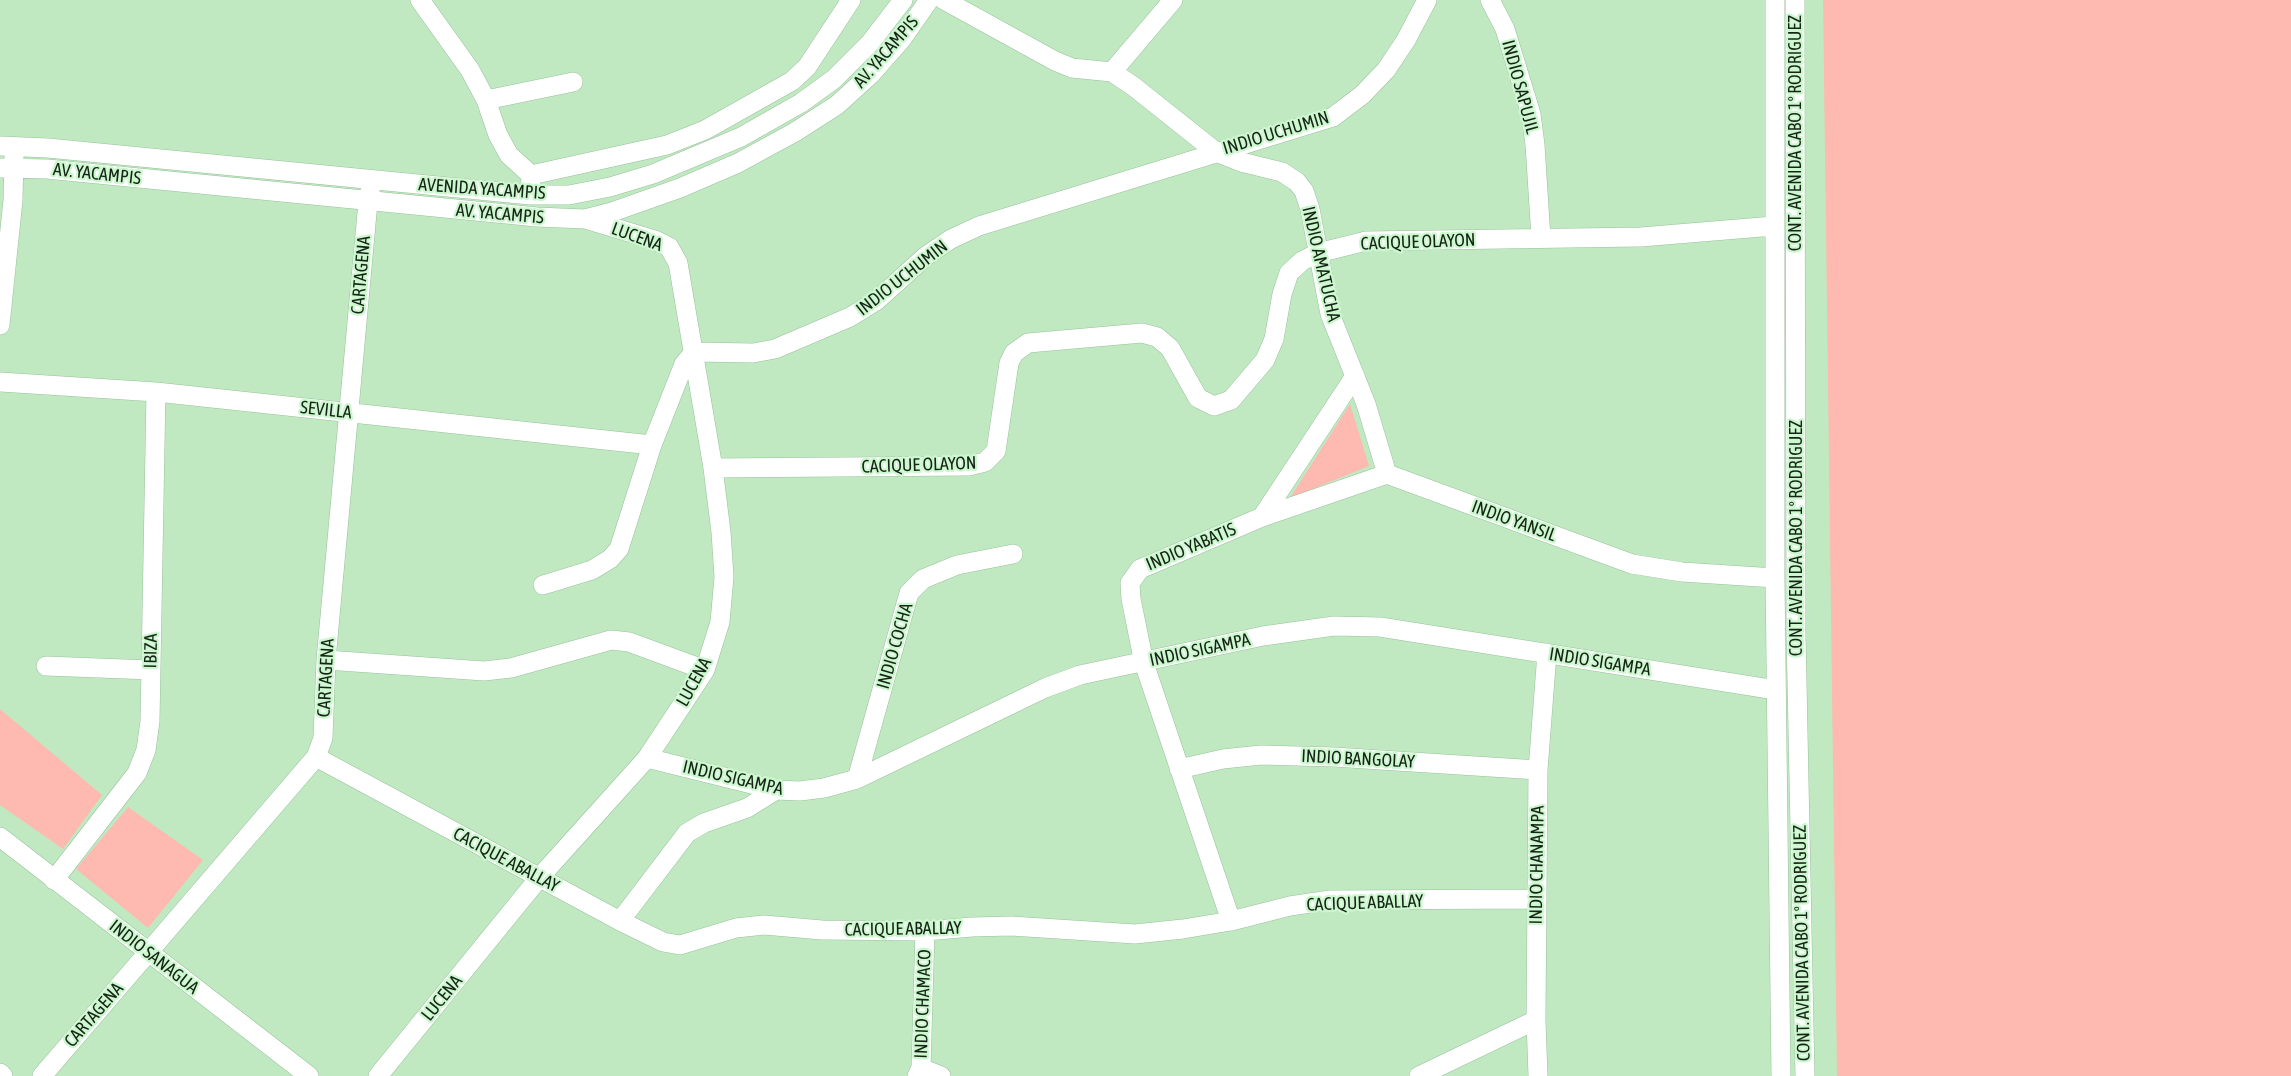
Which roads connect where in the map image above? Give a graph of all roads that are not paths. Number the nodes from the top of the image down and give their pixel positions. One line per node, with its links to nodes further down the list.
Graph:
1 (851, 0): 17 (street)
2 (903, 0): 19 (street, AVENIDA YACAMPIS)
3 (929, 0): 21 (street, AV. YACAMPIS)
4 (944, 0): 11 (street, INDIO AMATUCHA)
5 (1173, 0): 11 (street)
6 (1427, 0): 15 (street, INDIO UCHUMIN)
7 (1490, 0): 23 (street, INDIO SAPUJIL)
8 (1775, 0): 22 (street, CONT. AVENIDA CABO 1° RODRIGUEZ)
9 (1795, 0): 70 (street, CONT. AVENIDA CABO 1° RODRIGUEZ)
10 (428, 1): 13 (street)
11 (1112, 72): 15 (street, INDIO AMATUCHA)
12 (573, 82): 13 (street)
13 (486, 100): 17 (street)
14 (7, 147): 16 (street); 18 (street, AVENIDA YACAMPIS)
15 (1216, 152): 24 (street, INDIO AMATUCHA); 26 (street, INDIO UCHUMIN)
16 (7, 168): 20 (street, AV. YACAMPIS); 25 (street)
17 (530, 175): 19 (street)
18 (372, 180): 19 (street, AVENIDA YACAMPIS); 20 (street, CARTAGENA)
19 (530, 195)
20 (368, 202): 21 (street, AV. YACAMPIS); 30 (street, CARTAGENA)
21 (585, 218): 26 (street, LUCENA)
22 (1774, 226): 23 (street, CACIQUE OLAYON); 36 (street, CONT. AVENIDA CABO 1° RODRIGUEZ)
23 (1541, 238): 24 (street, CACIQUE OLAYON)
24 (1318, 253): 27 (street, INDIO AMATUCHA); 32 (street, CACIQUE OLAYON)
25 (0, 325)
26 (694, 352): 31 (street); 32 (street, LUCENA)
27 (1355, 376): 33 (street, INDIO AMATUCHA); 34 (street)
28 (0, 382): 29 (street, SEVILLA)
29 (156, 392): 30 (street, SEVILLA); 42 (street, IBIZA)
30 (349, 413): 31 (street, SEVILLA); 39 (street, CARTAGENA)
31 (652, 445): 37 (street)
32 (713, 468): 43 (street, LUCENA)
33 (1387, 474): 34 (street); 36 (street, INDIO YANSIL)
34 (1262, 517): 40 (street, INDIO YABATIS)
35 (1012, 554): 49 (street, INDIO COCHA)
36 (1775, 578): 44 (street, CONT. AVENIDA CABO 1° RODRIGUEZ)
37 (543, 585)
38 (1547, 654): 40 (street, INDIO SIGAMPA); 44 (street, INDIO SIGAMPA); 48 (street, INDIO CHANAMPA)
39 (326, 660): 43 (street); 45 (street, CARTAGENA)
40 (1144, 663): 47 (street, INDIO YABATIS); 49 (street, INDIO SIGAMPA)
41 (46, 666): 42 (street)
42 (151, 670): 53 (street, IBIZA)
43 (705, 670): 46 (street, LUCENA)
44 (1776, 690): 69 (street, CONT. AVENIDA CABO 1° RODRIGUEZ)
45 (316, 757): 52 (street, CACIQUE ABALLAY); 58 (street, CARTAGENA)
46 (647, 758): 50 (street, INDIO SIGAMPA); 52 (street, LUCENA)
47 (1179, 768): 48 (street, INDIO BANGOLAY); 56 (street, INDIO YABATIS)
48 (1538, 770): 54 (street, INDIO CHANAMPA)
49 (857, 779): 50 (street, INDIO SIGAMPA)
50 (776, 790): 55 (street)
51 (0, 837): 53 (street, INDIO SANAGUA)
52 (540, 878): 55 (street, CACIQUE ABALLAY); 65 (street, LUCENA)
53 (54, 880): 58 (street, INDIO SANAGUA)
54 (1536, 899): 56 (street, CACIQUE ABALLAY); 59 (street, INDIO CHANAMPA)
55 (620, 921): 57 (street, CACIQUE ABALLAY)
56 (1232, 921): 57 (street, CACIQUE ABALLAY)
57 (925, 931): 60 (street, INDIO CHAMACO)
58 (148, 953): 63 (street, CARTAGENA); 64 (street, INDIO SANAGUA)
59 (1536, 1020): 67 (street); 68 (street, INDIO CHANAMPA)
60 (919, 1072): 66 (street)
61 (0, 1073): 62 (street)
62 (3, 1076)
63 (42, 1076)
64 (309, 1076)
65 (378, 1076)
66 (941, 1076)
67 (1419, 1076)
68 (1538, 1076)
69 (1780, 1076)
70 (1805, 1076)

